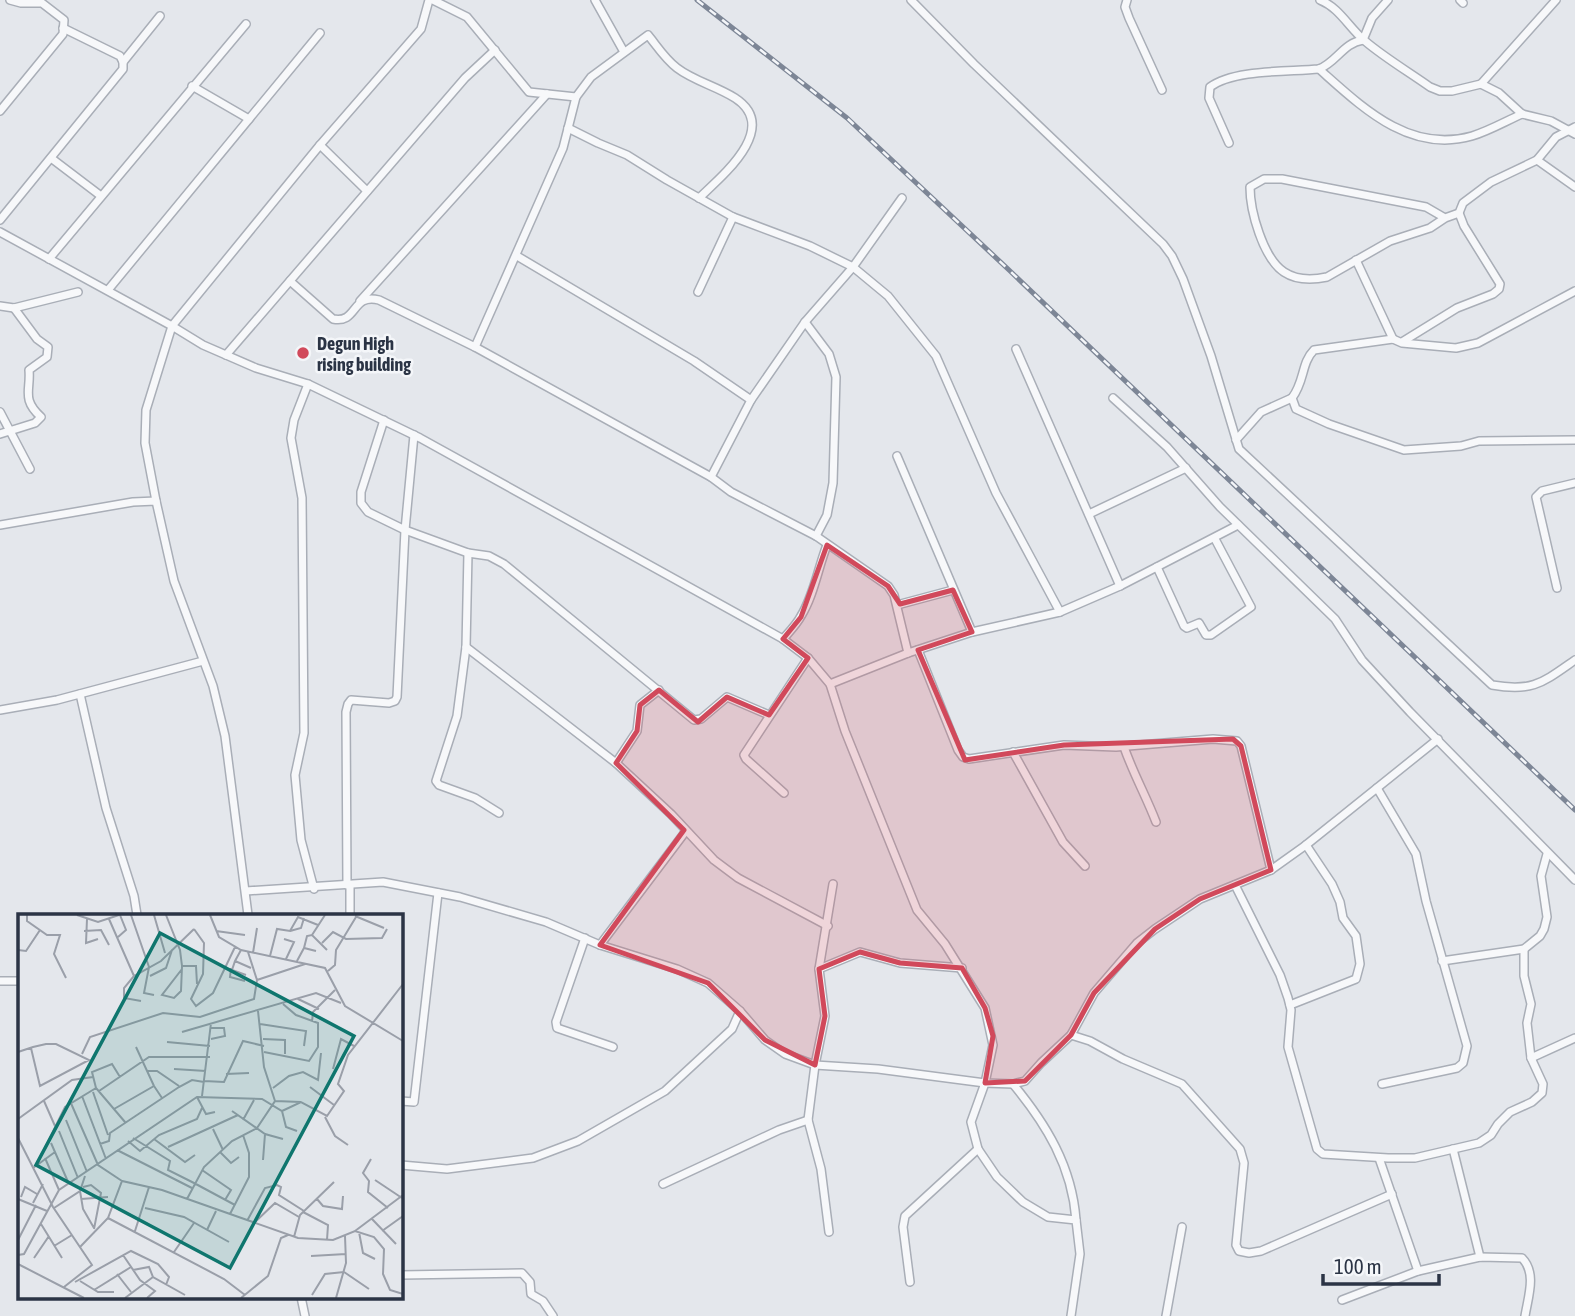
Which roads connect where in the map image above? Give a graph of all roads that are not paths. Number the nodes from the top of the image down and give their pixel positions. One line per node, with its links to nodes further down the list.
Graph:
1 (10, 0): 10 (street)
2 (42, 0): 10 (street)
3 (431, 0): 16 (street); 33 (street)
4 (594, 0): 17 (street)
5 (911, 0): 74 (street)
6 (1127, 0): 22 (street)
7 (1320, 0): 15 (street)
8 (1388, 0): 15 (street)
9 (1556, 0): 20 (street)
10 (21, 3): 13 (street)
11 (160, 16): 18 (street)
12 (246, 24): 21 (street)
13 (63, 28): 18 (street); 25 (street)
14 (320, 33): 27 (street)
15 (1363, 40): 19 (street); 20 (street)
16 (495, 50): 23 (street); 37 (street)
17 (624, 52): 24 (street); 39 (street)
18 (123, 62): 34 (street)
19 (1319, 69): 26 (street); 32 (street)
20 (1481, 84): 26 (street)
21 (192, 86): 27 (street); 38 (street)
22 (1162, 90)
23 (547, 94): 24 (street); 55 (street)
24 (576, 97): 29 (street)
25 (0, 111)
26 (1522, 114): 30 (street)
27 (249, 120): 51 (street)
28 (1575, 127): 30 (street)
29 (568, 128): 39 (street); 46 (street)
30 (1567, 130): 31 (street); 35 (street)
31 (1575, 134)
32 (1229, 143)
33 (320, 145): 37 (street); 59 (street)
34 (51, 158): 38 (street); 44 (street)
35 (1537, 160): 36 (street); 41 (street)
36 (1575, 187)
37 (367, 191): 50 (street)
38 (101, 196): 47 (street)
39 (699, 198): 42 (street)
40 (902, 198): 49 (street)
41 (1459, 213): 43 (street); 61 (street)
42 (733, 217): 49 (street); 54 (street)
43 (1445, 218): 48 (street); 48 (street)
44 (0, 220)
45 (0, 232): 47 (street)
46 (517, 256): 62 (street); 68 (street)
47 (49, 259): 51 (street)
48 (1356, 260): 60 (street)
49 (853, 267): 58 (street); 95 (street)
50 (290, 281): 55 (street); 64 (street)
51 (108, 290): 59 (street)
52 (1575, 291): 61 (street)
53 (78, 292): 57 (street)
54 (698, 292)
55 (360, 301): 62 (street)
56 (0, 306): 57 (street)
57 (14, 308): 71 (street)
58 (805, 322): 68 (street); 86 (street)
59 (172, 326): 64 (street); 81 (street)
60 (1393, 339): 61 (street); 67 (street)
61 (1402, 343)
62 (475, 347): 79 (street)
63 (1016, 349): 82 (street)
64 (226, 355): 65 (street)
65 (308, 384): 70 (street); 126 (street)
66 (1113, 398): 77 (street)
67 (1292, 398): 74 (street); 75 (street)
68 (751, 400): 79 (street)
69 (0, 412): 71 (street)
70 (384, 420): 73 (street); 85 (street)
71 (9, 430): 72 (street); 78 (street)
72 (0, 434)
73 (414, 435): 85 (street); 97 (street)
74 (1236, 440): 103 (street)
75 (1575, 440)
76 (897, 456): 93 (street)
77 (1186, 468): 82 (street); 84 (street)
78 (30, 469)
79 (711, 477): 86 (street)
80 (1575, 483): 92 (street)
81 (156, 501): 83 (street); 102 (street)
82 (1088, 514): 91 (street)
83 (0, 525)
84 (1238, 525): 87 (street); 109 (street)
85 (405, 530): 89 (street); 124 (street)
86 (816, 536): 88 (street)
87 (1215, 539): 90 (street); 90 (street)
88 (827, 545): 94 (street); 97 (street)
89 (468, 553): 98 (street); 105 (street)
90 (1157, 568): 91 (street)
91 (1120, 586): 95 (street)
92 (1557, 588)
93 (953, 590): 94 (street); 96 (street)
94 (897, 605): 100 (street)
95 (1060, 612): 96 (street)
96 (972, 632): 99 (street)
97 (783, 639): 101 (street)
98 (466, 648): 112 (street); 115 (street)
99 (918, 650): 100 (street); 111 (street)
100 (908, 653): 104 (street)
101 (808, 658): 104 (street); 108 (street)
102 (204, 660): 106 (street); 127 (street)
103 (1575, 660)
104 (830, 684): 137 (street)
105 (659, 690): 108 (street); 112 (street)
106 (80, 694): 107 (street); 129 (street)
107 (0, 710)
108 (769, 715): 114 (street)
109 (1437, 739): 113 (street); 119 (street)
110 (1125, 747): 111 (street); 116 (street); 121 (street)
111 (1013, 752): 120 (street)
112 (616, 763): 117 (street)
113 (1377, 788): 118 (street); 136 (street)
114 (784, 793)
115 (499, 813)
116 (1156, 822)
117 (685, 831): 132 (street); 134 (street)
118 (1306, 845): 121 (street); 141 (street)
119 (1548, 854): 122 (street); 135 (street)
120 (1085, 866)
121 (1270, 870): 125 (street)
122 (1575, 880)
123 (833, 884): 132 (street)
124 (349, 885): 126 (street); 128 (street); 131 (street)
125 (1235, 885): 141 (street); 143 (street)
126 (314, 889): 127 (street)
127 (246, 891): 130 (street)
128 (438, 893): 133 (street); 151 (street)
129 (137, 914)
130 (248, 914)
131 (350, 914)
132 (828, 926): 138 (street)
133 (585, 938): 134 (street); 145 (street)
134 (600, 945): 142 (street)
135 (1524, 948): 136 (street); 146 (street)
136 (1442, 961): 150 (street)
137 (962, 968): 138 (street); 148 (street)
138 (819, 969): 147 (street)
139 (0, 981): 140 (street)
140 (18, 981)
141 (1290, 1005): 155 (street)
142 (740, 1011): 147 (street); 156 (street)
143 (1071, 1035): 149 (street); 158 (street)
144 (1575, 1038): 146 (street)
145 (613, 1047)
146 (1531, 1058): 154 (street)
147 (815, 1066): 148 (street); 152 (street)
148 (985, 1083): 149 (street); 153 (street)
149 (1013, 1084): 159 (street)
150 (1382, 1084)
151 (402, 1101)
152 (808, 1120): 157 (street); 161 (street)
153 (978, 1149): 159 (street); 165 (street)
154 (1453, 1149): 155 (street); 162 (street)
155 (1380, 1158): 158 (street)
156 (402, 1165)
157 (663, 1184)
158 (1392, 1194): 163 (street)
159 (1076, 1220): 170 (street)
160 (1182, 1227): 171 (street)
161 (829, 1233)
162 (1480, 1257): 163 (street); 172 (street)
163 (1418, 1271): 167 (street)
164 (402, 1275): 169 (street)
165 (910, 1282)
166 (301, 1298): 168 (street)
167 (1342, 1300)
168 (305, 1316)
169 (553, 1316)
170 (1071, 1316)
171 (1166, 1316)
172 (1525, 1316)

